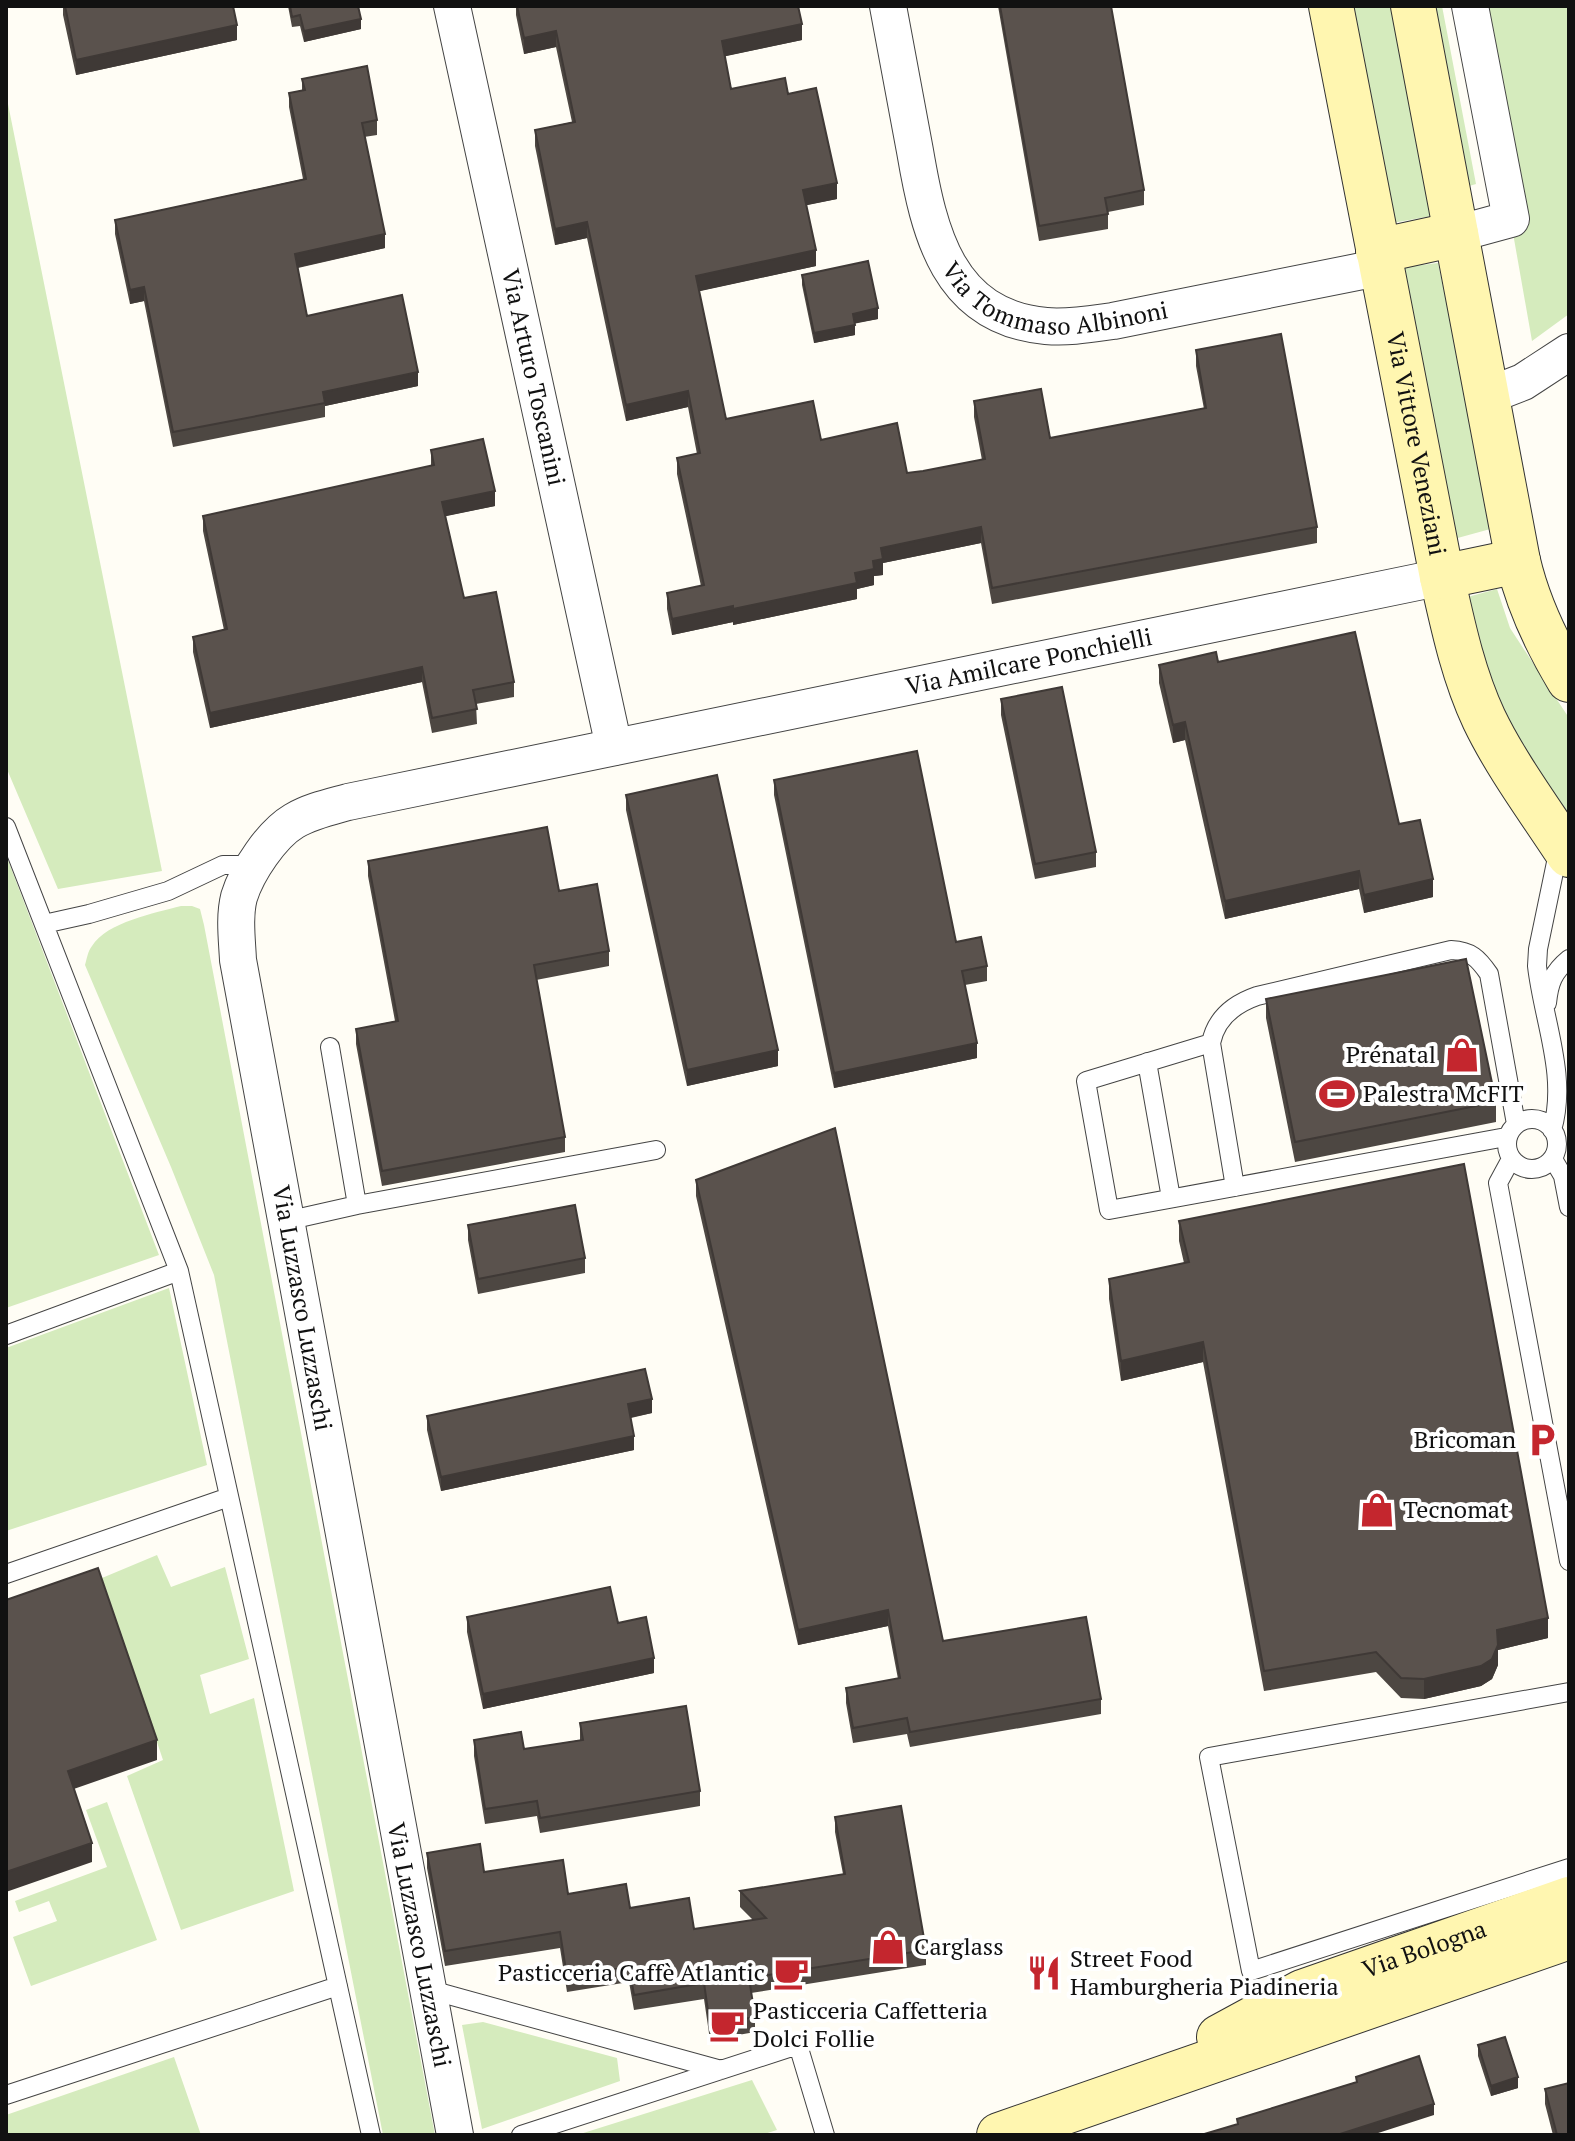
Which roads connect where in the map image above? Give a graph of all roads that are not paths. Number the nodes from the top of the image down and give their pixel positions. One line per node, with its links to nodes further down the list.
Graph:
1 (452, 6): 13 (street, Via Arturo Toscanini)
2 (888, 6): 7 (street, Via Tommaso Albinoni)
3 (1331, 6): 7 (main road, Via Vittore Veneziani)
4 (1413, 6): 6 (main road)
5 (1470, 6): 6 (street)
6 (1456, 234): 7 (main road); 9 (main road)
7 (1380, 259): 11 (main road, Via Vittore Veneziani)
8 (1569, 352): 9 (street)
9 (1487, 396): 10 (main road)
10 (1518, 561): 11 (main road); 12 (main road)
11 (1442, 577): 13 (street, Via Amilcare Ponchielli); 15 (main road, Via Vittore Veneziani)
12 (1569, 680)
13 (614, 747): 16 (street, Via Luzzasco Luzzaschi)
14 (6, 827): 17 (lane)
15 (1565, 848): 19 (lane)
16 (252, 870): 17 (lane); 32 (street, Via Luzzasco Luzzaschi)
17 (44, 924): 33 (lane)
18 (1569, 959): 19 (lane)
19 (1546, 1017): 23 (lane)
20 (1211, 1043): 22 (lane); 24 (lane); 28 (lane)
21 (330, 1047): 30 (lane)
22 (1147, 1062): 29 (lane); 29 (lane)
23 (1552, 1130): 24 (lane); 27 (lane)
24 (1511, 1131): 26 (lane); 28 (lane)
25 (656, 1150): 30 (lane)
26 (1511, 1159): 27 (lane); 36 (lane)
27 (1553, 1159): 31 (lane)
28 (1235, 1187): 29 (lane)
29 (1171, 1198)
30 (357, 1205): 32 (lane)
31 (1569, 1207)
32 (286, 1221): 43 (street, Via Luzzasco Luzzaschi)
33 (179, 1271): 34 (lane); 35 (lane)
34 (6, 1335)
35 (229, 1497): 37 (lane); 42 (lane)
36 (1569, 1561)
37 (6, 1574)
38 (1569, 1692): 39 (lane)
39 (1569, 1868)
40 (1569, 1899): 45 (main road, Via Bologna)
41 (1569, 1937): 45 (main road, Via Bologna)
42 (338, 1986): 46 (lane); 47 (lane)
43 (427, 1989): 44 (lane); 48 (street, Via Luzzasco Luzzaschi)
44 (721, 2070): 49 (lane); 50 (lane)
45 (1157, 2080): 51 (main road, Via Bologna)
46 (6, 2095)
47 (371, 2135)
48 (455, 2135)
49 (521, 2135)
50 (825, 2135)
51 (999, 2135)

